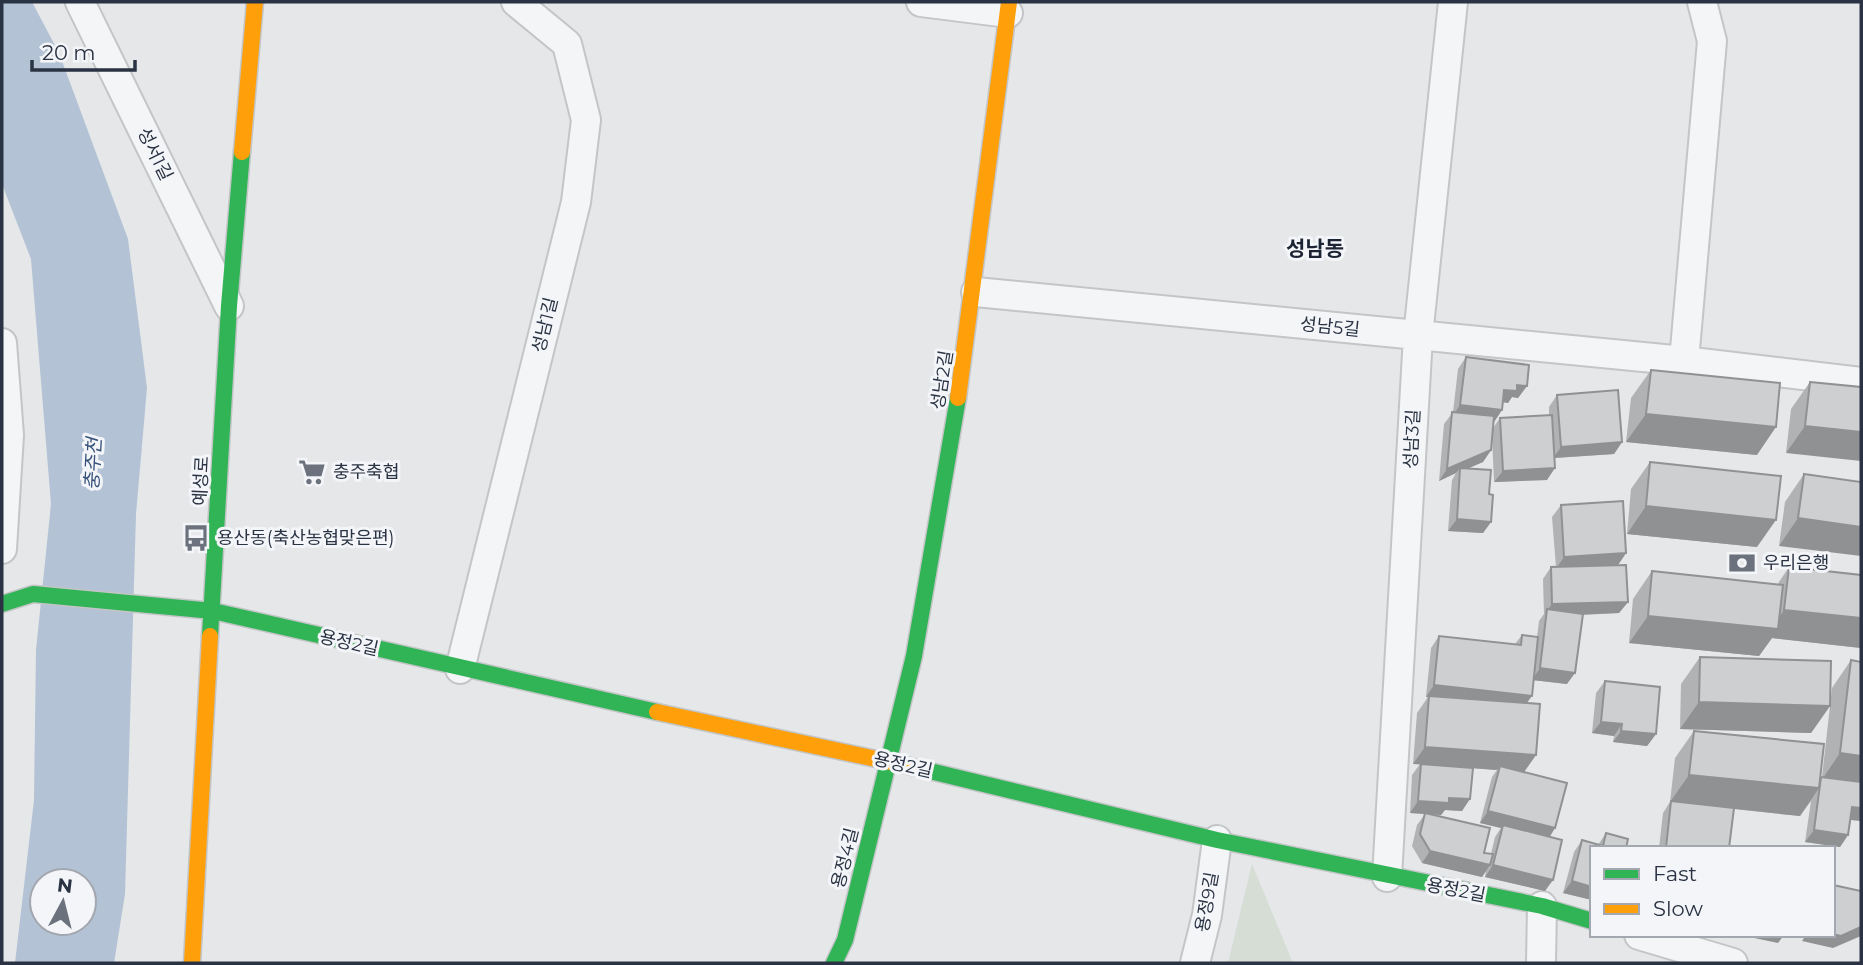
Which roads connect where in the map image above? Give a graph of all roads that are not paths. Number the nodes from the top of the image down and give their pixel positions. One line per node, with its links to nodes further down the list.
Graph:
1 (80, 2): 9 (street, 성서1길)
2 (255, 2): 9 (street, 예성로)
3 (516, 2): 17 (street, 성남1길)
4 (921, 2): 7 (street)
5 (1453, 2): 10 (street, 성남3길)
6 (1702, 2): 12 (street)
7 (1008, 7): 8 (street, 성남2길)
8 (976, 292): 10 (street, 성남5길); 18 (street, 성남2길)
9 (229, 306): 16 (street, 예성로)
10 (1418, 336): 12 (street, 성남5길); 20 (street, 성남3길)
11 (2, 351): 14 (street)
12 (1684, 361): 13 (street, 성남5길)
13 (1861, 382)
14 (2, 550)
15 (2, 604): 16 (street, 용정2길)
16 (213, 611): 17 (street, 용정2길); 24 (street, 예성로)
17 (460, 669): 18 (street, 용정2길)
18 (890, 762): 19 (street, 용정2길); 25 (street, 용정4길)
19 (1217, 840): 20 (street, 용정2길); 26 (street, 용정9길)
20 (1387, 877): 21 (street, 용정2길)
21 (1542, 906): 22 (street, 용정2길); 27 (street)
22 (1590, 920)
23 (1646, 937): 28 (street)
24 (192, 963)
25 (834, 963)
26 (1195, 963)
27 (1541, 963)
28 (1733, 963)

